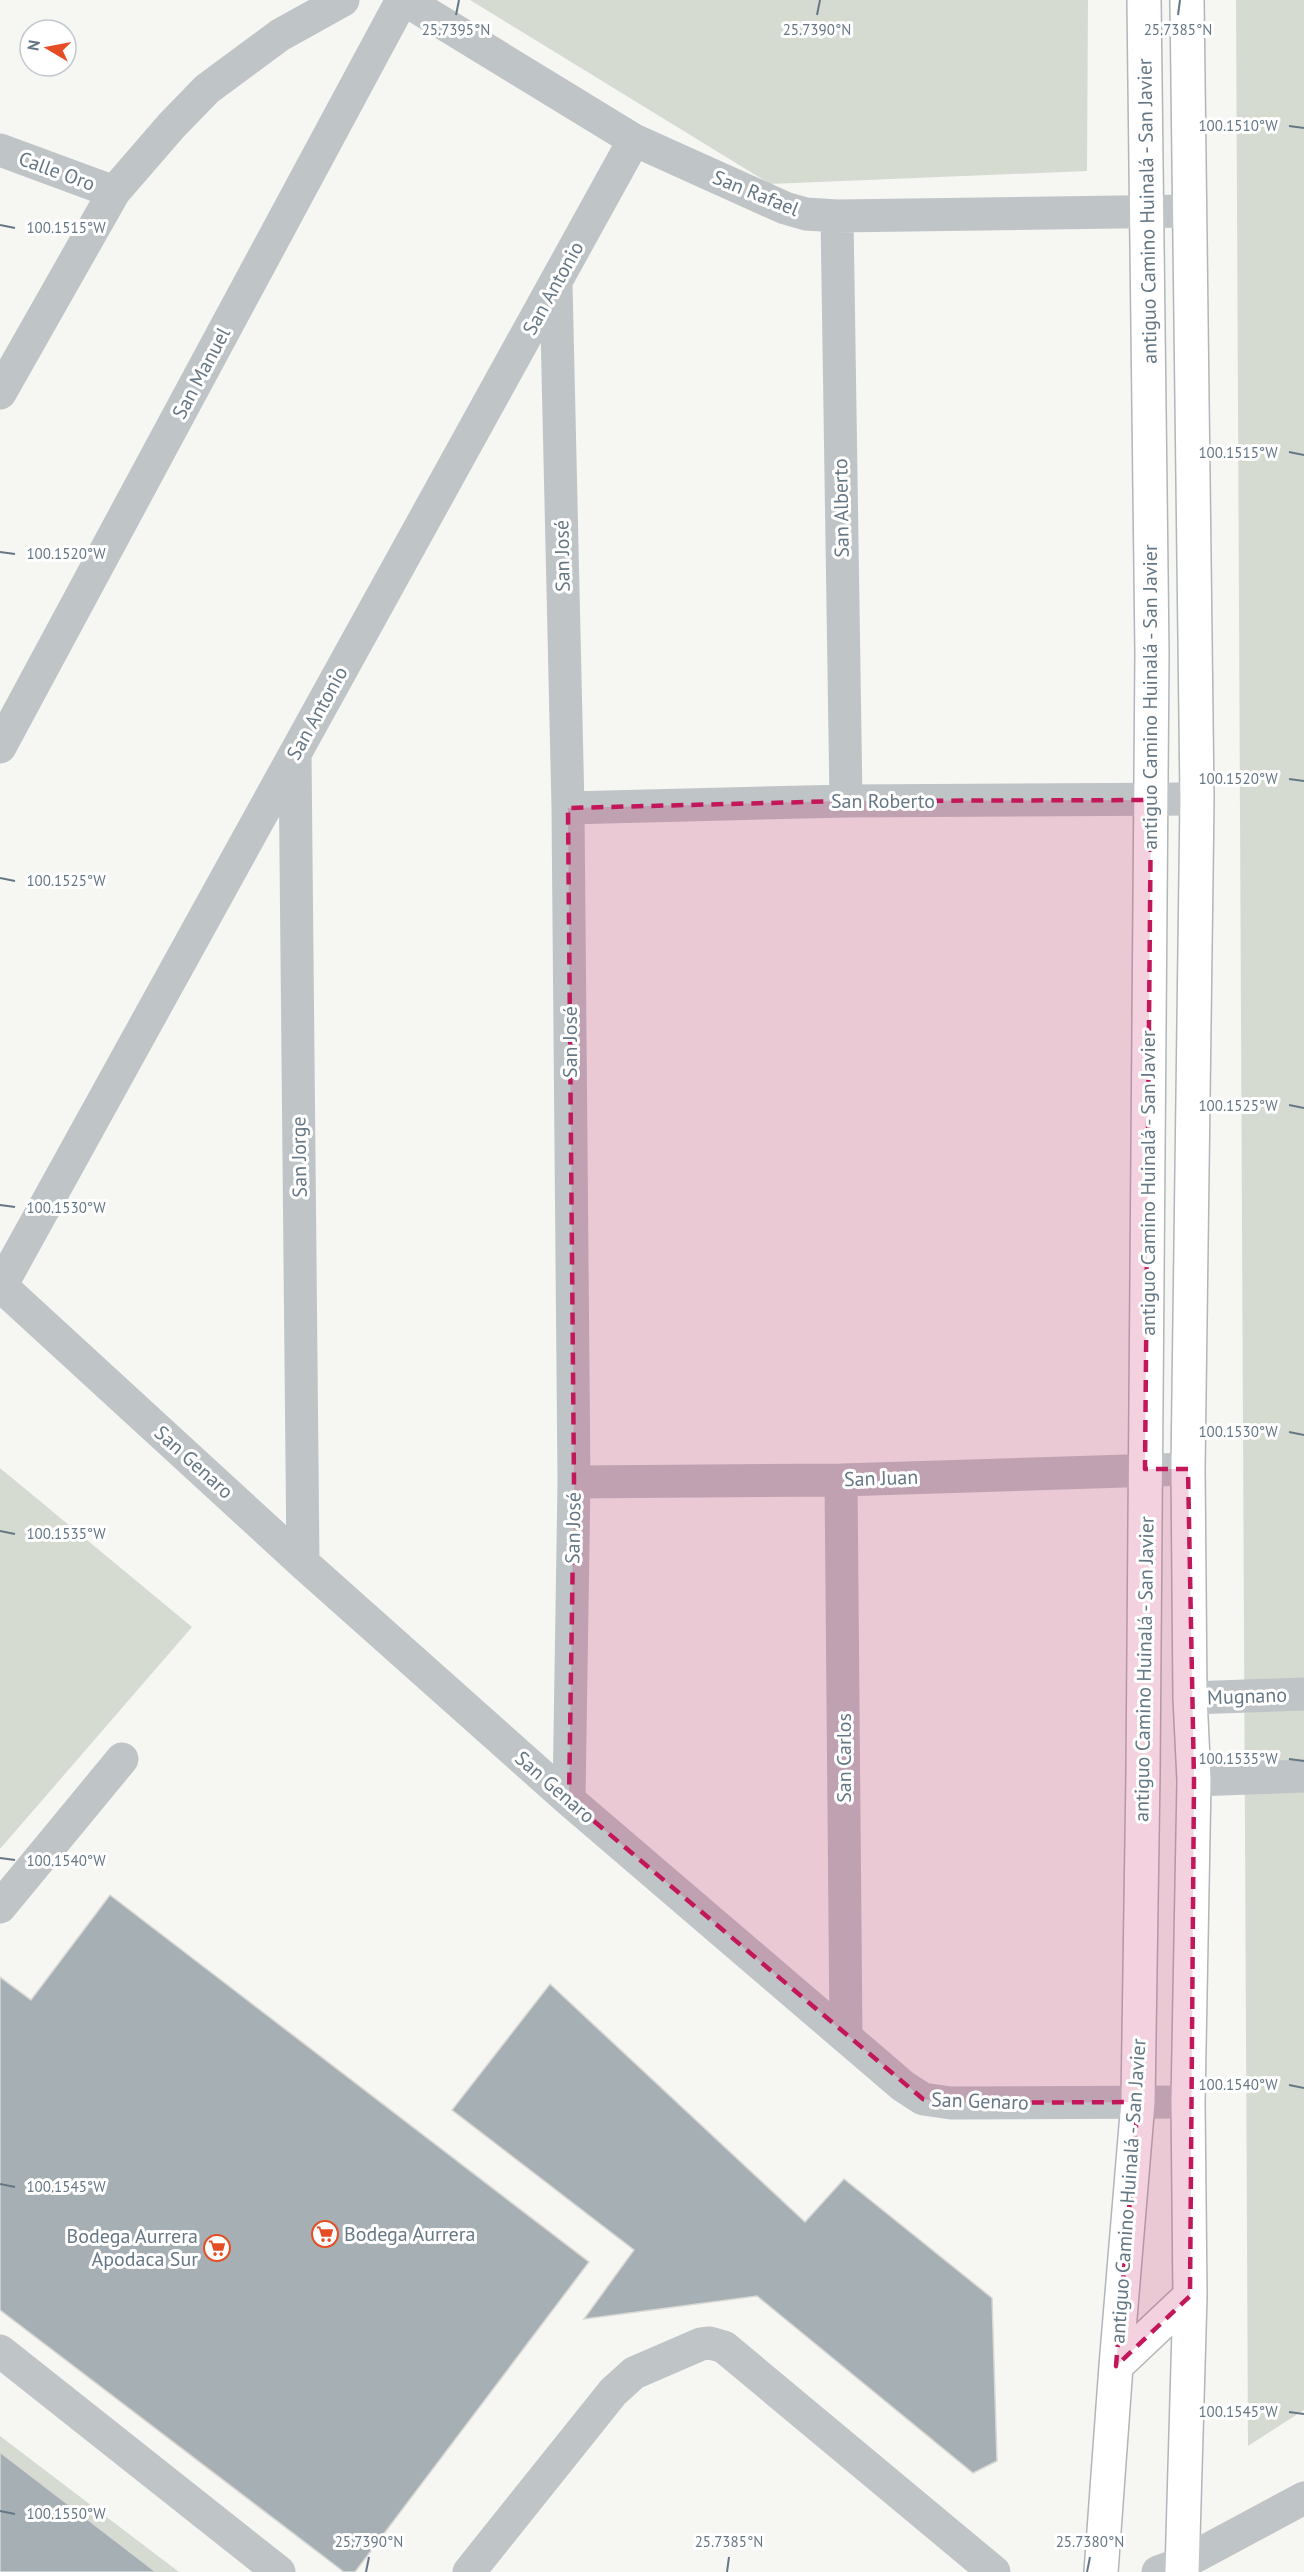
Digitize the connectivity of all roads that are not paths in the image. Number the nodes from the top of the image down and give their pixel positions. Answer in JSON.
{"nodes":[{"id":1,"x":343,"y":0,"type":"edge"},
{"id":2,"x":404,"y":0,"type":"edge"},
{"id":3,"x":1144,"y":0,"type":"edge"},
{"id":4,"x":1187,"y":0,"type":"edge"},
{"id":5,"x":634,"y":140,"type":"junction"},
{"id":6,"x":0,"y":150,"type":"edge"},
{"id":7,"x":114,"y":192,"type":"junction"},
{"id":8,"x":1189,"y":211,"type":"junction"},
{"id":9,"x":1147,"y":214,"type":"junction"},
{"id":10,"x":837,"y":216,"type":"junction"},
{"id":11,"x":556,"y":284,"type":"junction"},
{"id":12,"x":0,"y":393,"type":"edge"},
{"id":13,"x":0,"y":747,"type":"edge"},
{"id":14,"x":295,"y":752,"type":"junction"},
{"id":15,"x":1197,"y":799,"type":"junction"},
{"id":16,"x":1151,"y":800,"type":"junction"},
{"id":17,"x":846,"y":801,"type":"junction"},
{"id":18,"x":568,"y":808,"type":"junction"},
{"id":19,"x":0,"y":1286,"type":"edge"},
{"id":20,"x":1146,"y":1469,"type":"junction"},
{"id":21,"x":1188,"y":1469,"type":"junction"},
{"id":22,"x":841,"y":1480,"type":"junction"},
{"id":23,"x":573,"y":1482,"type":"junction"},
{"id":24,"x":303,"y":1563,"type":"junction"},
{"id":25,"x":1304,"y":1694,"type":"edge"},
{"id":26,"x":1190,"y":1698,"type":"junction"},
{"id":27,"x":122,"y":1759,"type":"dead end"},
{"id":28,"x":1304,"y":1776,"type":"edge"},
{"id":29,"x":1194,"y":1780,"type":"junction"},
{"id":30,"x":569,"y":1800,"type":"junction"},
{"id":31,"x":0,"y":1907,"type":"edge"},
{"id":32,"x":846,"y":2036,"type":"junction"},
{"id":33,"x":1138,"y":2102,"type":"junction"},
{"id":34,"x":1188,"y":2102,"type":"junction"},
{"id":35,"x":1190,"y":2296,"type":"junction"},
{"id":36,"x":0,"y":2350,"type":"edge"},
{"id":37,"x":1116,"y":2366,"type":"junction"},
{"id":38,"x":1304,"y":2498,"type":"edge"},
{"id":39,"x":1174,"y":2569,"type":"edge"},
{"id":40,"x":279,"y":2572,"type":"edge"},
{"id":41,"x":470,"y":2572,"type":"edge"},
{"id":42,"x":994,"y":2572,"type":"edge"},
{"id":43,"x":1101,"y":2572,"type":"edge"}],
"edges":[{"from":1,"to":7,"type":"street"},
{"from":2,"to":5,"type":"street","name":"San Rafael"},
{"from":2,"to":13,"type":"street","name":"San Manuel"},
{"from":3,"to":9,"type":"main road","name":"antiguo Camino Huinalá - San Javier"},
{"from":4,"to":8,"type":"main road"},
{"from":5,"to":10,"type":"street","name":"San Rafael"},
{"from":5,"to":11,"type":"street","name":"San Antonio"},
{"from":6,"to":7,"type":"street","name":"Calle Oro"},
{"from":7,"to":12,"type":"street"},
{"from":8,"to":9,"type":"street","name":"San Rafael"},
{"from":8,"to":15,"type":"main road"},
{"from":9,"to":10,"type":"street","name":"San Rafael"},
{"from":9,"to":16,"type":"main road","name":"antiguo Camino Huinalá - San Javier"},
{"from":10,"to":17,"type":"street","name":"San Alberto"},
{"from":11,"to":14,"type":"street","name":"San Antonio"},
{"from":11,"to":18,"type":"street","name":"San José"},
{"from":14,"to":19,"type":"street","name":"San Antonio"},
{"from":14,"to":24,"type":"street","name":"San Jorge"},
{"from":15,"to":16,"type":"street","name":"San Roberto"},
{"from":15,"to":21,"type":"main road"},
{"from":16,"to":17,"type":"street","name":"San Roberto"},
{"from":16,"to":20,"type":"main road","name":"antiguo Camino Huinalá - San Javier"},
{"from":17,"to":18,"type":"street","name":"San Roberto"},
{"from":18,"to":23,"type":"street","name":"San José"},
{"from":19,"to":24,"type":"street","name":"San Genaro"},
{"from":20,"to":21,"type":"street","name":"San Juan"},
{"from":20,"to":22,"type":"street","name":"San Juan"},
{"from":20,"to":33,"type":"main road","name":"antiguo Camino Huinalá - San Javier"},
{"from":21,"to":26,"type":"main road"},
{"from":22,"to":23,"type":"street","name":"San Juan"},
{"from":22,"to":32,"type":"street","name":"San Carlos"},
{"from":23,"to":30,"type":"street","name":"San José"},
{"from":24,"to":30,"type":"street","name":"San Genaro"},
{"from":25,"to":26,"type":"street","name":"Mugnano"},
{"from":26,"to":29,"type":"main road"},
{"from":27,"to":31,"type":"street"},
{"from":28,"to":29,"type":"street"},
{"from":29,"to":34,"type":"main road"},
{"from":30,"to":32,"type":"street","name":"San Genaro"},
{"from":32,"to":33,"type":"street","name":"San Genaro"},
{"from":33,"to":34,"type":"street","name":"San Genaro"},
{"from":33,"to":37,"type":"main road","name":"antiguo Camino Huinalá - San Javier"},
{"from":34,"to":35,"type":"main road"},
{"from":35,"to":37,"type":"main road"},
{"from":35,"to":39,"type":"main road"},
{"from":36,"to":40,"type":"street"},
{"from":37,"to":43,"type":"main road","name":"antiguo Camino Huinalá - San Javier"},
{"from":38,"to":39,"type":"street"},
{"from":41,"to":42,"type":"street"}]}
